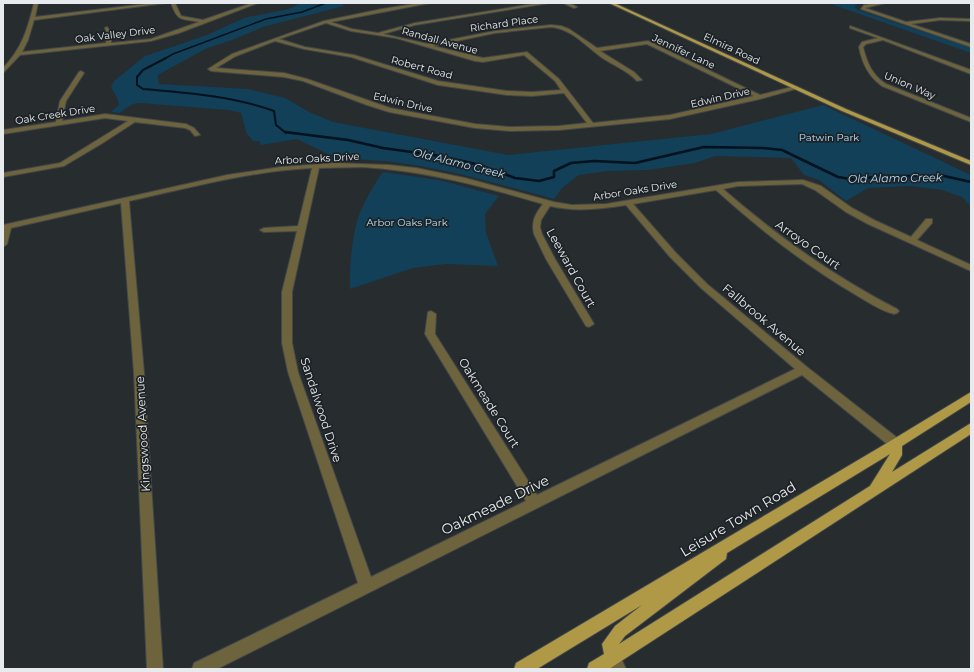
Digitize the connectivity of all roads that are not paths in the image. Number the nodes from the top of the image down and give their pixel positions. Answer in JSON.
{"nodes":[{"id":1,"x":36,"y":3,"type":"edge"},
{"id":2,"x":40,"y":3,"type":"edge"},
{"id":3,"x":164,"y":3,"type":"edge"},
{"id":4,"x":174,"y":3,"type":"edge"},
{"id":5,"x":256,"y":3,"type":"edge"},
{"id":6,"x":428,"y":3,"type":"edge"},
{"id":7,"x":547,"y":3,"type":"edge"},
{"id":8,"x":565,"y":3,"type":"edge"},
{"id":9,"x":611,"y":3,"type":"edge"},
{"id":10,"x":883,"y":3,"type":"edge"},
{"id":11,"x":373,"y":4,"type":"dead end"},
{"id":12,"x":575,"y":8,"type":"dead end"},
{"id":13,"x":382,"y":10,"type":"junction"},
{"id":14,"x":32,"y":19,"type":"junction"},
{"id":15,"x":971,"y":20,"type":"edge"},
{"id":16,"x":202,"y":22,"type":"junction"},
{"id":17,"x":326,"y":22,"type":"junction"},
{"id":18,"x":906,"y":24,"type":"junction"},
{"id":19,"x":852,"y":27,"type":"dead end"},
{"id":20,"x":107,"y":28,"type":"dead end"},
{"id":21,"x":379,"y":34,"type":"junction"},
{"id":22,"x":882,"y":39,"type":"junction"},
{"id":23,"x":276,"y":40,"type":"junction"},
{"id":24,"x":108,"y":45,"type":"junction"},
{"id":25,"x":970,"y":45,"type":"edge"},
{"id":26,"x":428,"y":46,"type":"junction"},
{"id":27,"x":596,"y":50,"type":"junction"},
{"id":28,"x":19,"y":54,"type":"junction"},
{"id":29,"x":3,"y":71,"type":"edge"},
{"id":30,"x":971,"y":72,"type":"edge"},
{"id":31,"x":81,"y":74,"type":"dead end"},
{"id":32,"x":639,"y":80,"type":"dead end"},
{"id":33,"x":796,"y":88,"type":"junction"},
{"id":34,"x":565,"y":91,"type":"junction"},
{"id":35,"x":760,"y":97,"type":"junction"},
{"id":36,"x":844,"y":110,"type":"junction"},
{"id":37,"x":133,"y":120,"type":"junction"},
{"id":38,"x":971,"y":120,"type":"edge"},
{"id":39,"x":59,"y":122,"type":"junction"},
{"id":40,"x":591,"y":125,"type":"junction"},
{"id":41,"x":3,"y":132,"type":"edge"},
{"id":42,"x":197,"y":135,"type":"dead end"},
{"id":43,"x":971,"y":163,"type":"edge"},
{"id":44,"x":316,"y":166,"type":"junction"},
{"id":45,"x":971,"y":171,"type":"edge"},
{"id":46,"x":3,"y":175,"type":"edge"},
{"id":47,"x":717,"y":187,"type":"junction"},
{"id":48,"x":125,"y":200,"type":"junction"},
{"id":49,"x":627,"y":202,"type":"junction"},
{"id":50,"x":548,"y":203,"type":"junction"},
{"id":51,"x":929,"y":221,"type":"dead end"},
{"id":52,"x":5,"y":226,"type":"edge"},
{"id":53,"x":301,"y":228,"type":"junction"},
{"id":54,"x":264,"y":230,"type":"dead end"},
{"id":55,"x":912,"y":241,"type":"junction"},
{"id":56,"x":3,"y":244,"type":"edge"},
{"id":57,"x":971,"y":268,"type":"edge"},
{"id":58,"x":894,"y":311,"type":"dead end"},
{"id":59,"x":431,"y":314,"type":"dead end"},
{"id":60,"x":589,"y":324,"type":"dead end"},
{"id":61,"x":803,"y":370,"type":"junction"},
{"id":62,"x":971,"y":396,"type":"edge"},
{"id":63,"x":971,"y":428,"type":"edge"},
{"id":64,"x":896,"y":444,"type":"junction"},
{"id":65,"x":874,"y":489,"type":"junction"},
{"id":66,"x":535,"y":503,"type":"junction"},
{"id":67,"x":754,"y":528,"type":"junction"},
{"id":68,"x":367,"y":587,"type":"junction"},
{"id":69,"x":615,"y":664,"type":"edge"},
{"id":70,"x":155,"y":669,"type":"edge"},
{"id":71,"x":200,"y":669,"type":"edge"},
{"id":72,"x":522,"y":669,"type":"edge"},
{"id":73,"x":595,"y":669,"type":"edge"}],
"edges":[{"from":1,"to":2,"type":"street"},
{"from":1,"to":14,"type":"street"},
{"from":3,"to":14,"type":"street"},
{"from":4,"to":16,"type":"street"},
{"from":5,"to":16,"type":"street","name":"Oak Valley Drive"},
{"from":6,"to":13,"type":"street","name":"Edwin Drive"},
{"from":7,"to":21,"type":"street"},
{"from":8,"to":12,"type":"street"},
{"from":9,"to":33,"type":"main road","name":"Elmira Road"},
{"from":10,"to":18,"type":"street"},
{"from":11,"to":13,"type":"street"},
{"from":13,"to":17,"type":"street","name":"Edwin Drive"},
{"from":14,"to":28,"type":"street"},
{"from":15,"to":18,"type":"street"},
{"from":16,"to":24,"type":"street","name":"Oak Valley Drive"},
{"from":17,"to":21,"type":"street","name":"Randall Avenue"},
{"from":17,"to":23,"type":"street","name":"Edwin Drive"},
{"from":18,"to":25,"type":"street"},
{"from":19,"to":22,"type":"street"},
{"from":20,"to":24,"type":"street"},
{"from":21,"to":26,"type":"street","name":"Randall Avenue"},
{"from":22,"to":30,"type":"street"},
{"from":22,"to":38,"type":"street","name":"Union Way"},
{"from":23,"to":34,"type":"street","name":"Robert Road"},
{"from":23,"to":40,"type":"street","name":"Edwin Drive"},
{"from":24,"to":28,"type":"street","name":"Oak Valley Drive"},
{"from":26,"to":27,"type":"street","name":"Richard Place"},
{"from":26,"to":34,"type":"street","name":"Randall Avenue"},
{"from":27,"to":32,"type":"street","name":"Richard Place"},
{"from":27,"to":35,"type":"street","name":"Jennifer Lane"},
{"from":28,"to":29,"type":"street"},
{"from":31,"to":39,"type":"street"},
{"from":33,"to":35,"type":"street","name":"Edwin Drive"},
{"from":33,"to":36,"type":"main road","name":"Elmira Road"},
{"from":34,"to":40,"type":"street","name":"Randall Avenue"},
{"from":35,"to":40,"type":"street","name":"Edwin Drive"},
{"from":36,"to":43,"type":"main road","name":"Elmira Road"},
{"from":36,"to":45,"type":"main road","name":"Elmira Road"},
{"from":37,"to":39,"type":"street","name":"Oak Creek Drive"},
{"from":37,"to":42,"type":"street","name":"Oak Creek Drive"},
{"from":37,"to":46,"type":"street"},
{"from":39,"to":41,"type":"street","name":"Oak Creek Drive"},
{"from":44,"to":48,"type":"street","name":"Arbor Oaks Drive"},
{"from":44,"to":50,"type":"street","name":"Arbor Oaks Drive"},
{"from":44,"to":53,"type":"street","name":"Sandalwood Drive"},
{"from":47,"to":49,"type":"street","name":"Arbor Oaks Drive"},
{"from":47,"to":55,"type":"street","name":"Arbor Oaks Drive"},
{"from":47,"to":58,"type":"street","name":"Arroyo Court"},
{"from":48,"to":52,"type":"street","name":"Arbor Oaks Drive"},
{"from":48,"to":70,"type":"street","name":"Kingswood Avenue"},
{"from":49,"to":50,"type":"street","name":"Arbor Oaks Drive"},
{"from":49,"to":61,"type":"street","name":"Fallbrook Avenue"},
{"from":50,"to":60,"type":"street","name":"Leeward Court"},
{"from":51,"to":55,"type":"street"},
{"from":52,"to":56,"type":"street"},
{"from":53,"to":54,"type":"street"},
{"from":53,"to":68,"type":"street","name":"Sandalwood Drive"},
{"from":55,"to":57,"type":"street","name":"Arbor Oaks Drive"},
{"from":59,"to":66,"type":"street","name":"Oakmeade Court"},
{"from":61,"to":64,"type":"street","name":"Fallbrook Avenue"},
{"from":61,"to":66,"type":"street","name":"Oakmeade Drive"},
{"from":62,"to":64,"type":"main road","name":"Leisure Town Road"},
{"from":63,"to":65,"type":"main road"},
{"from":64,"to":65,"type":"main road"},
{"from":64,"to":67,"type":"main road","name":"Leisure Town Road"},
{"from":65,"to":69,"type":"main road"},
{"from":66,"to":68,"type":"street","name":"Oakmeade Drive"},
{"from":67,"to":69,"type":"main road"},
{"from":67,"to":72,"type":"main road","name":"Leisure Town Road"},
{"from":68,"to":71,"type":"street","name":"Oakmeade Drive"},
{"from":69,"to":73,"type":"main road"}]}
